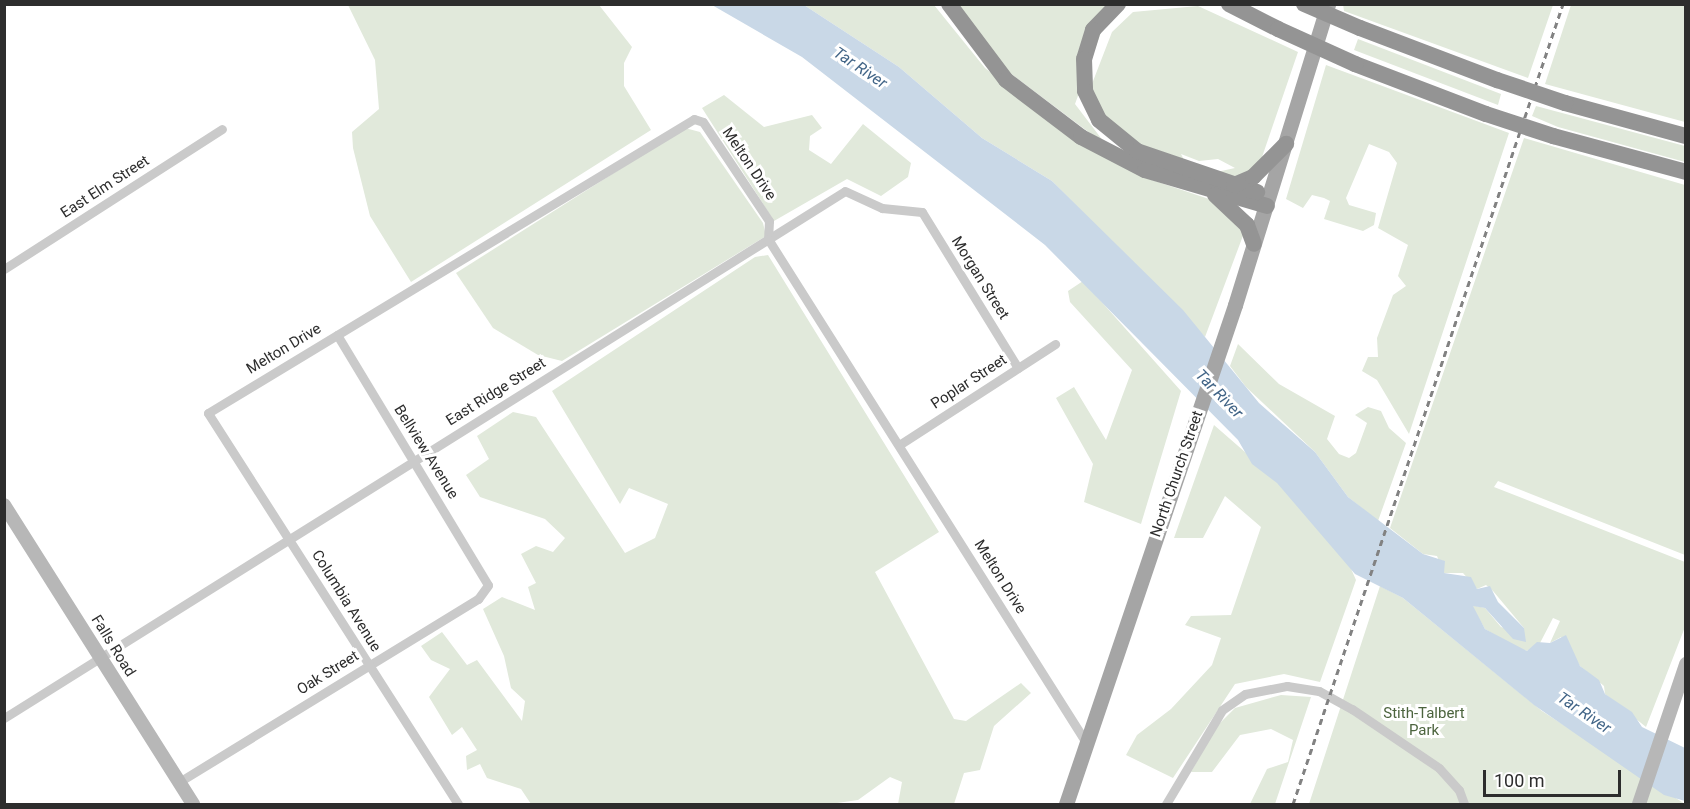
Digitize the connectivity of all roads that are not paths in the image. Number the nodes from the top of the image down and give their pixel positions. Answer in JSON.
{"nodes":[{"id":1,"x":949,"y":4,"type":"edge"},
{"id":2,"x":1118,"y":4,"type":"edge"},
{"id":3,"x":1219,"y":4,"type":"edge"},
{"id":4,"x":1229,"y":4,"type":"edge"},
{"id":5,"x":1304,"y":4,"type":"edge"},
{"id":6,"x":1328,"y":4,"type":"edge"},
{"id":7,"x":1273,"y":27,"type":"junction"},
{"id":8,"x":222,"y":129,"type":"dead end"},
{"id":9,"x":1686,"y":136,"type":"edge"},
{"id":10,"x":1286,"y":144,"type":"junction"},
{"id":11,"x":1686,"y":172,"type":"edge"},
{"id":12,"x":1234,"y":184,"type":"junction"},
{"id":13,"x":1207,"y":189,"type":"junction"},
{"id":14,"x":1268,"y":201,"type":"junction"},
{"id":15,"x":914,"y":207,"type":"joint"},
{"id":16,"x":768,"y":239,"type":"junction"},
{"id":17,"x":1254,"y":244,"type":"junction"},
{"id":18,"x":4,"y":269,"type":"edge"},
{"id":19,"x":337,"y":335,"type":"junction"},
{"id":20,"x":1055,"y":344,"type":"dead end"},
{"id":21,"x":1018,"y":368,"type":"junction"},
{"id":22,"x":208,"y":413,"type":"joint"},
{"id":23,"x":899,"y":445,"type":"junction"},
{"id":24,"x":414,"y":461,"type":"junction"},
{"id":25,"x":6,"y":512,"type":"edge"},
{"id":26,"x":289,"y":540,"type":"junction"},
{"id":27,"x":488,"y":585,"type":"joint"},
{"id":28,"x":101,"y":658,"type":"junction"},
{"id":29,"x":1686,"y":664,"type":"edge"},
{"id":30,"x":369,"y":665,"type":"junction"},
{"id":31,"x":4,"y":718,"type":"edge"},
{"id":32,"x":1087,"y":744,"type":"junction"},
{"id":33,"x":179,"y":782,"type":"junction"},
{"id":34,"x":193,"y":804,"type":"edge"},
{"id":35,"x":458,"y":804,"type":"edge"},
{"id":36,"x":1066,"y":804,"type":"edge"},
{"id":37,"x":1166,"y":804,"type":"edge"},
{"id":38,"x":1464,"y":804,"type":"edge"},
{"id":39,"x":1639,"y":804,"type":"edge"}],
"edges":[{"from":1,"to":13,"type":"highway"},
{"from":2,"to":12,"type":"highway"},
{"from":3,"to":7,"type":"highway"},
{"from":4,"to":7,"type":"highway"},
{"from":5,"to":9,"type":"highway","bridge":true},
{"from":6,"to":10,"type":"main road","name":"North Church Street"},
{"from":7,"to":11,"type":"highway","bridge":true},
{"from":8,"to":18,"type":"street","name":"East Elm Street"},
{"from":10,"to":12,"type":"highway"},
{"from":10,"to":14,"type":"main road","name":"North Church Street"},
{"from":12,"to":14,"type":"highway"},
{"from":13,"to":14,"type":"highway"},
{"from":13,"to":17,"type":"highway"},
{"from":14,"to":17,"type":"main road","name":"North Church Street"},
{"from":15,"to":16,"type":"street","name":"East Ridge Street"},
{"from":15,"to":21,"type":"street","name":"Morgan Street"},
{"from":16,"to":19,"type":"street","name":"Melton Drive"},
{"from":16,"to":23,"type":"street","name":"Melton Drive"},
{"from":16,"to":24,"type":"street","name":"East Ridge Street"},
{"from":17,"to":32,"type":"main road","name":"North Church Street"},
{"from":19,"to":22,"type":"street","name":"Melton Drive"},
{"from":19,"to":24,"type":"street","name":"Bellview Avenue"},
{"from":20,"to":21,"type":"street","name":"Poplar Street"},
{"from":21,"to":23,"type":"street","name":"Poplar Street"},
{"from":22,"to":26,"type":"street","name":"Columbia Avenue"},
{"from":23,"to":32,"type":"street","name":"Melton Drive"},
{"from":24,"to":26,"type":"street","name":"East Ridge Street"},
{"from":24,"to":27,"type":"street","name":"Bellview Avenue"},
{"from":25,"to":28,"type":"main road","name":"Falls Road"},
{"from":26,"to":28,"type":"street","name":"East Ridge Street"},
{"from":26,"to":30,"type":"street","name":"Columbia Avenue"},
{"from":27,"to":30,"type":"street","name":"Oak Street"},
{"from":28,"to":31,"type":"street","name":"East Ridge Street"},
{"from":28,"to":33,"type":"main road","name":"Falls Road"},
{"from":29,"to":39,"type":"main road"},
{"from":30,"to":33,"type":"street","name":"Oak Street"},
{"from":30,"to":35,"type":"street","name":"Columbia Avenue"},
{"from":32,"to":36,"type":"main road","name":"North Church Street"},
{"from":33,"to":34,"type":"main road","name":"Falls Road"},
{"from":37,"to":38,"type":"street"}]}
